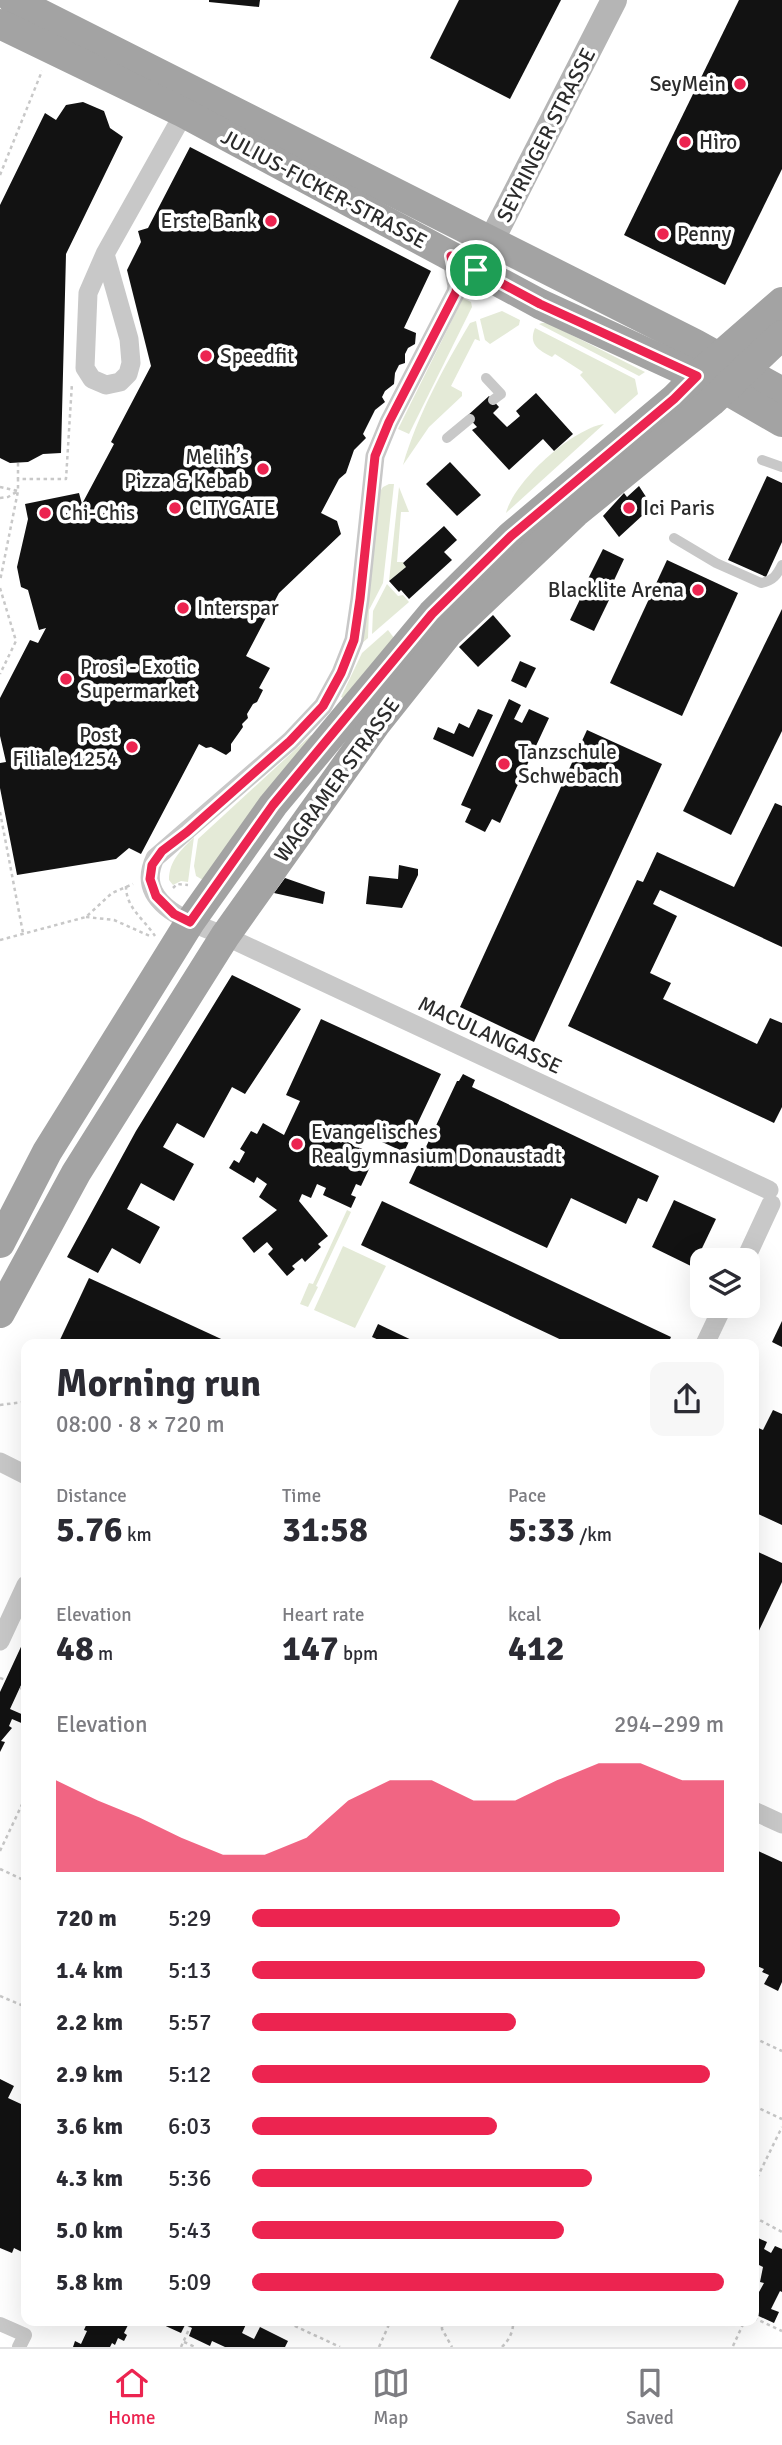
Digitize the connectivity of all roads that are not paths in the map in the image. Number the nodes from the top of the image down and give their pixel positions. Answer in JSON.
{"nodes":[{"id":1,"x":13,"y":0,"type":"edge"},
{"id":2,"x":614,"y":0,"type":"edge"},
{"id":3,"x":0,"y":24,"type":"edge"},
{"id":4,"x":189,"y":103,"type":"junction"},
{"id":5,"x":491,"y":243,"type":"junction"},
{"id":6,"x":105,"y":254,"type":"junction"},
{"id":7,"x":464,"y":263,"type":"junction"},
{"id":8,"x":782,"y":302,"type":"edge"},
{"id":9,"x":782,"y":335,"type":"edge"},
{"id":10,"x":722,"y":374,"type":"junction"},
{"id":11,"x":486,"y":378,"type":"dead end"},
{"id":12,"x":782,"y":392,"type":"edge"},
{"id":13,"x":493,"y":400,"type":"dead end"},
{"id":14,"x":470,"y":419,"type":"dead end"},
{"id":15,"x":782,"y":422,"type":"edge"},
{"id":16,"x":447,"y":438,"type":"dead end"},
{"id":17,"x":762,"y":460,"type":"dead end"},
{"id":18,"x":782,"y":467,"type":"edge"},
{"id":19,"x":674,"y":538,"type":"dead end"},
{"id":20,"x":782,"y":565,"type":"edge"},
{"id":21,"x":190,"y":922,"type":"junction"},
{"id":22,"x":225,"y":936,"type":"junction"},
{"id":23,"x":776,"y":1197,"type":"edge"},
{"id":24,"x":0,"y":1243,"type":"edge"},
{"id":25,"x":751,"y":1248,"type":"edge"},
{"id":26,"x":0,"y":1313,"type":"edge"},
{"id":27,"x":717,"y":1318,"type":"edge"},
{"id":28,"x":707,"y":1339,"type":"edge"},
{"id":29,"x":0,"y":1462,"type":"edge"},
{"id":30,"x":21,"y":1472,"type":"edge"},
{"id":31,"x":21,"y":1597,"type":"edge"},
{"id":32,"x":0,"y":1641,"type":"edge"},
{"id":33,"x":759,"y":1813,"type":"edge"},
{"id":34,"x":782,"y":1824,"type":"edge"},
{"id":35,"x":0,"y":2324,"type":"edge"},
{"id":36,"x":19,"y":2347,"type":"edge"}],
"edges":[{"from":1,"to":4,"type":"main road","name":"JULIUS-FICKER-STRASSE"},
{"from":2,"to":5,"type":"main road","name":"SEYRINGER STRASSE"},
{"from":3,"to":4,"type":"main road","name":"JULIUS-FICKER-STRASSE"},
{"from":4,"to":5,"type":"main road","name":"JULIUS-FICKER-STRASSE"},
{"from":4,"to":6,"type":"street"},
{"from":4,"to":7,"type":"main road","name":"JULIUS-FICKER-STRASSE"},
{"from":5,"to":7,"type":"main road","name":"SEYRINGER STRASSE"},
{"from":5,"to":10,"type":"main road","name":"JULIUS-FICKER-STRASSE"},
{"from":6,"to":6,"type":"street"},
{"from":7,"to":10,"type":"main road","name":"JULIUS-FICKER-STRASSE"},
{"from":7,"to":21,"type":"street","name":"MACULANGASSE"},
{"from":8,"to":10,"type":"main road","name":"WAGRAMER STRASSE"},
{"from":9,"to":10,"type":"main road","name":"WAGRAMER STRASSE"},
{"from":10,"to":12,"type":"main road"},
{"from":10,"to":15,"type":"main road"},
{"from":10,"to":21,"type":"main road","name":"WAGRAMER STRASSE"},
{"from":10,"to":22,"type":"main road","name":"WAGRAMER STRASSE"},
{"from":11,"to":13,"type":"lane"},
{"from":14,"to":16,"type":"lane"},
{"from":17,"to":18,"type":"lane"},
{"from":19,"to":20,"type":"lane"},
{"from":21,"to":22,"type":"street","name":"MACULANGASSE"},
{"from":21,"to":24,"type":"main road","name":"WAGRAMER STRASSE"},
{"from":22,"to":23,"type":"street","name":"MACULANGASSE"},
{"from":22,"to":26,"type":"main road","name":"WAGRAMER STRASSE"},
{"from":23,"to":25,"type":"street"},
{"from":27,"to":28,"type":"street"},
{"from":29,"to":30,"type":"street"},
{"from":31,"to":32,"type":"street"},
{"from":33,"to":34,"type":"street"},
{"from":35,"to":36,"type":"street"}]}
